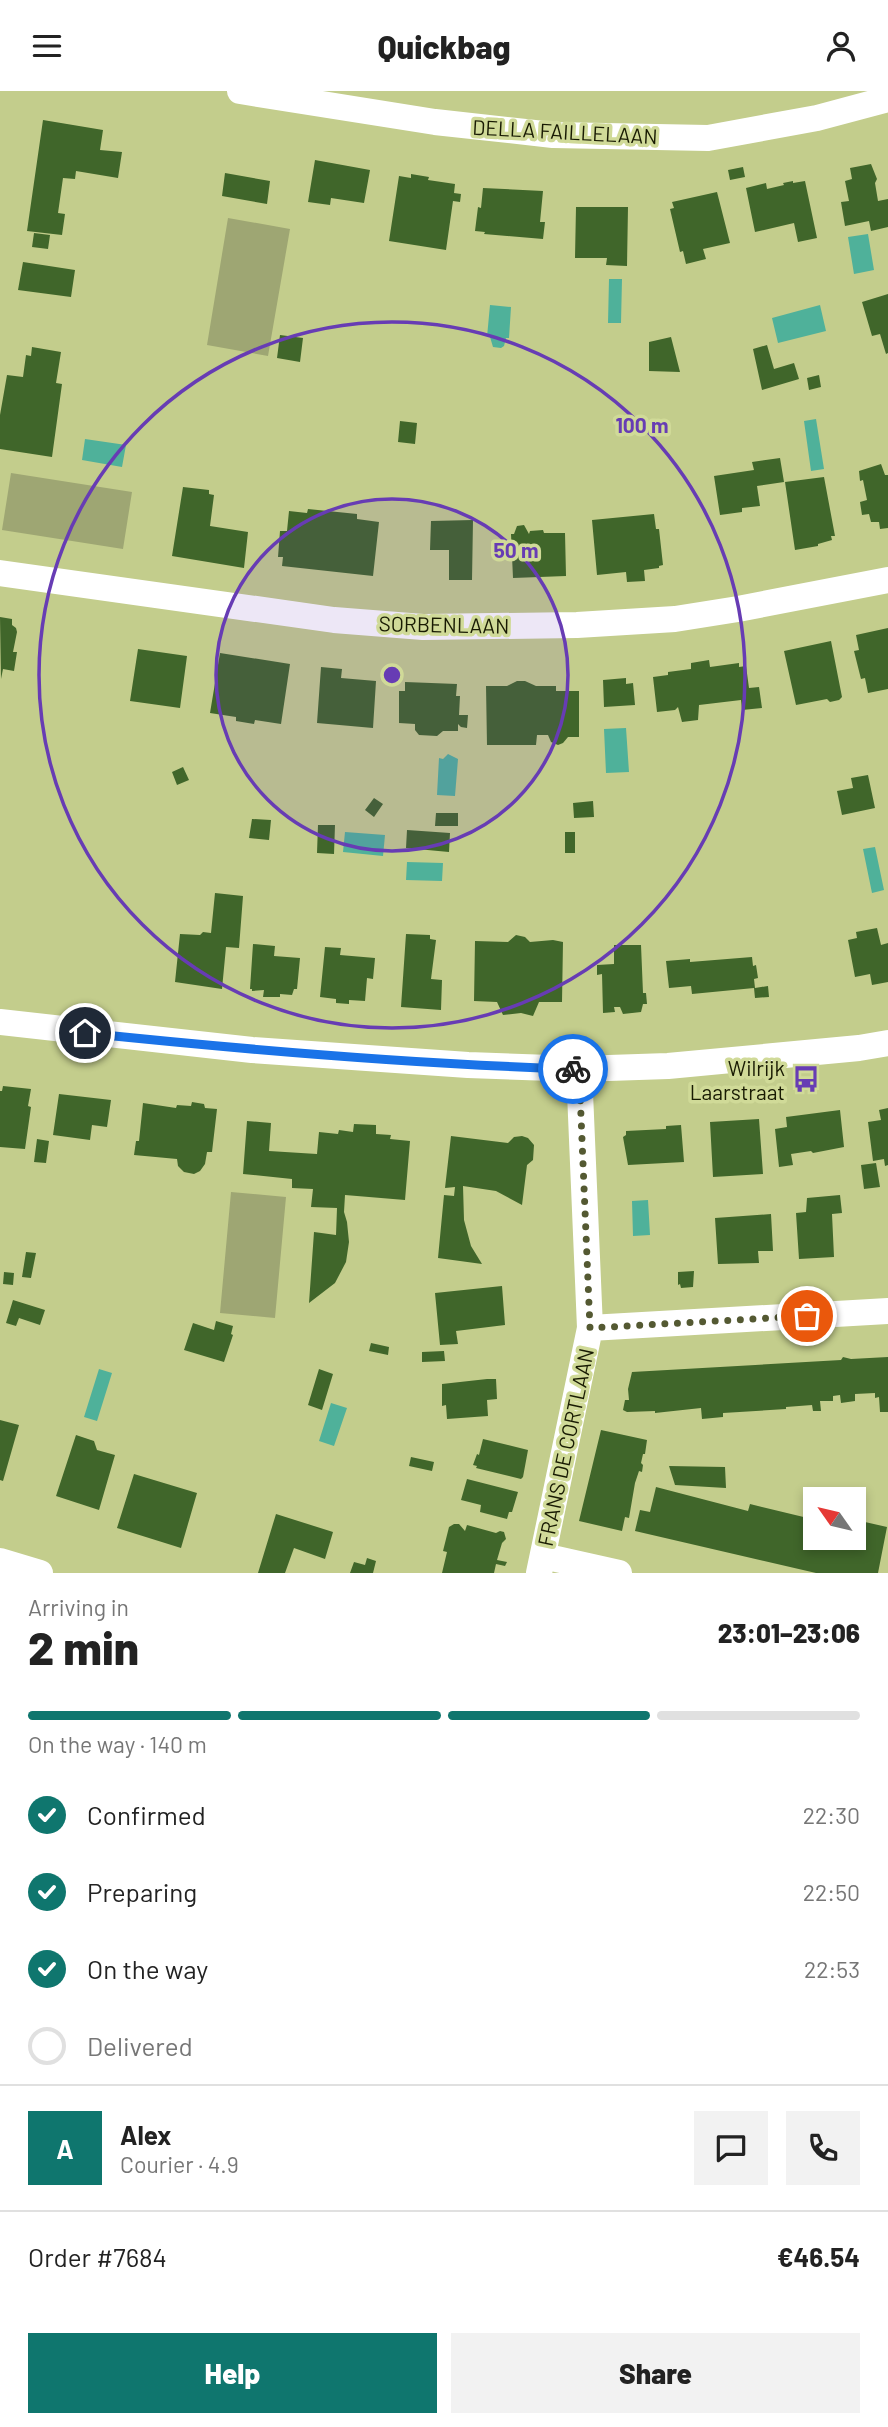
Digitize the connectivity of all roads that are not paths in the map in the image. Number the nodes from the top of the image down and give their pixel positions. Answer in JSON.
{"nodes":[{"id":1,"x":240,"y":91,"type":"edge"},
{"id":2,"x":888,"y":99,"type":"edge"},
{"id":3,"x":0,"y":573,"type":"edge"},
{"id":4,"x":888,"y":580,"type":"edge"},
{"id":5,"x":0,"y":1022,"type":"edge"},
{"id":6,"x":888,"y":1043,"type":"edge"},
{"id":7,"x":579,"y":1069,"type":"junction"},
{"id":8,"x":888,"y":1311,"type":"edge"},
{"id":9,"x":590,"y":1328,"type":"junction"},
{"id":10,"x":0,"y":1561,"type":"edge"},
{"id":11,"x":541,"y":1565,"type":"edge"},
{"id":12,"x":40,"y":1573,"type":"edge"},
{"id":13,"x":619,"y":1573,"type":"edge"}],
"edges":[{"from":1,"to":2,"type":"street","name":"DELLA FAILLELAAN"},
{"from":3,"to":4,"type":"street","name":"SORBENLAAN"},
{"from":5,"to":7,"type":"street"},
{"from":6,"to":7,"type":"street"},
{"from":7,"to":9,"type":"street","name":"FRANS DE CORTLAAN"},
{"from":8,"to":9,"type":"street"},
{"from":9,"to":11,"type":"street","name":"FRANS DE CORTLAAN"},
{"from":10,"to":12,"type":"street"},
{"from":11,"to":13,"type":"street"}]}
